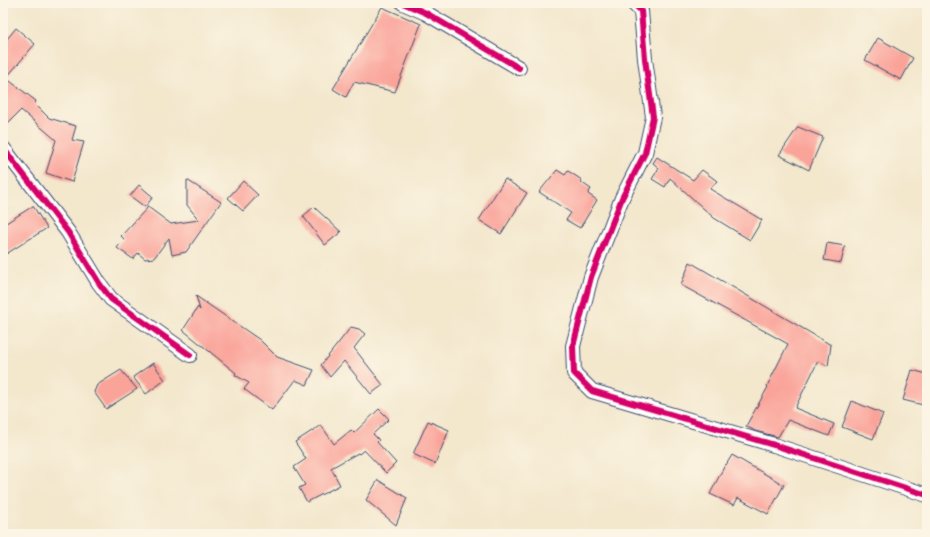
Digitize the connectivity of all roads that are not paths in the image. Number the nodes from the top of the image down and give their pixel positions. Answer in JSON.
{"nodes":[{"id":1,"x":403,"y":3,"type":"edge"},
{"id":2,"x":633,"y":3,"type":"edge"},
{"id":3,"x":519,"y":68,"type":"dead end"},
{"id":4,"x":3,"y":148,"type":"edge"},
{"id":5,"x":190,"y":355,"type":"dead end"},
{"id":6,"x":927,"y":495,"type":"edge"}],
"edges":[{"from":1,"to":3,"type":"street"},
{"from":2,"to":6,"type":"street"},
{"from":4,"to":5,"type":"street"}]}
